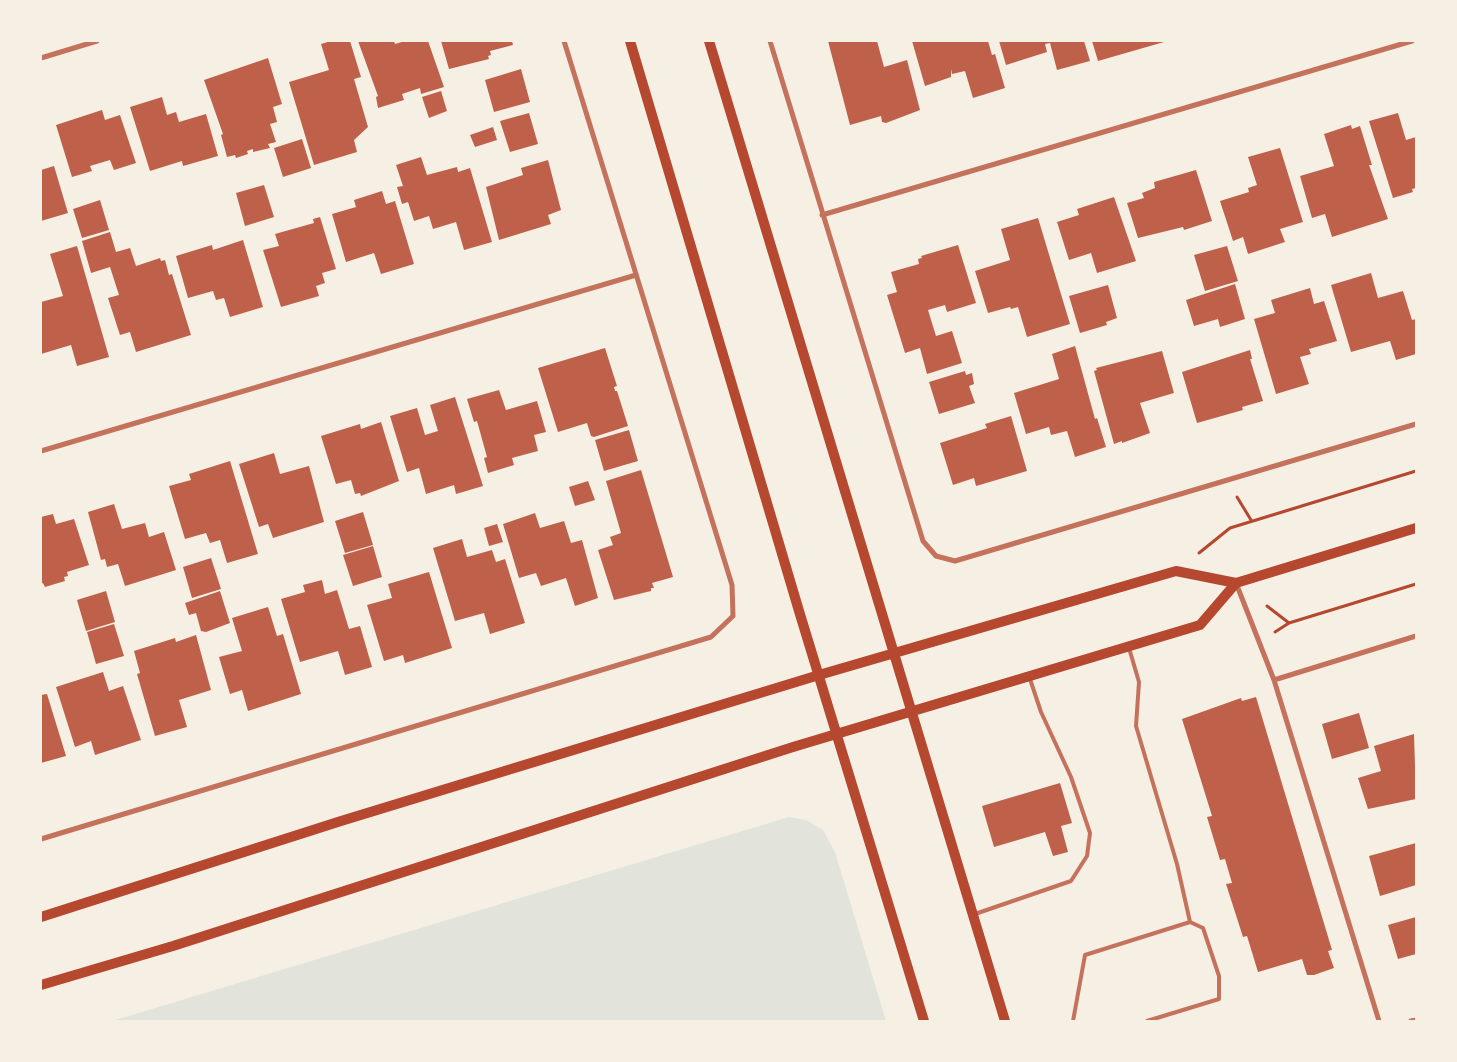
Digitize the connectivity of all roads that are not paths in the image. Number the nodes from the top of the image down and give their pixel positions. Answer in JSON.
{"nodes":[{"id":1,"x":97,"y":41,"type":"edge"},
{"id":2,"x":564,"y":41,"type":"edge"},
{"id":3,"x":630,"y":41,"type":"edge"},
{"id":4,"x":709,"y":41,"type":"edge"},
{"id":5,"x":770,"y":41,"type":"edge"},
{"id":6,"x":1412,"y":41,"type":"edge"},
{"id":7,"x":41,"y":58,"type":"edge"},
{"id":8,"x":822,"y":215,"type":"junction"},
{"id":9,"x":636,"y":274,"type":"junction"},
{"id":10,"x":1416,"y":424,"type":"edge"},
{"id":11,"x":41,"y":451,"type":"edge"},
{"id":12,"x":1416,"y":528,"type":"edge"},
{"id":13,"x":1236,"y":583,"type":"junction"},
{"id":14,"x":1416,"y":636,"type":"edge"},
{"id":15,"x":1129,"y":647,"type":"junction"},
{"id":16,"x":893,"y":654,"type":"junction"},
{"id":17,"x":818,"y":675,"type":"junction"},
{"id":18,"x":1028,"y":675,"type":"junction"},
{"id":19,"x":1274,"y":680,"type":"junction"},
{"id":20,"x":911,"y":712,"type":"junction"},
{"id":21,"x":838,"y":734,"type":"junction"},
{"id":22,"x":41,"y":839,"type":"edge"},
{"id":23,"x":973,"y":915,"type":"junction"},
{"id":24,"x":41,"y":917,"type":"edge"},
{"id":25,"x":1190,"y":922,"type":"junction"},
{"id":26,"x":41,"y":985,"type":"edge"},
{"id":27,"x":1416,"y":1020,"type":"edge"},
{"id":28,"x":924,"y":1021,"type":"edge"},
{"id":29,"x":1005,"y":1021,"type":"edge"},
{"id":30,"x":1073,"y":1021,"type":"edge"},
{"id":31,"x":1147,"y":1021,"type":"edge"},
{"id":32,"x":1379,"y":1021,"type":"edge"},
{"id":33,"x":1411,"y":1021,"type":"edge"}],
"edges":[{"from":1,"to":7,"type":"street"},
{"from":2,"to":9,"type":"street"},
{"from":3,"to":17,"type":"main road"},
{"from":4,"to":16,"type":"main road"},
{"from":5,"to":8,"type":"street"},
{"from":6,"to":8,"type":"street"},
{"from":8,"to":10,"type":"street"},
{"from":9,"to":11,"type":"street"},
{"from":9,"to":22,"type":"street"},
{"from":12,"to":13,"type":"main road"},
{"from":13,"to":15,"type":"main road"},
{"from":13,"to":16,"type":"main road"},
{"from":13,"to":19,"type":"street"},
{"from":14,"to":19,"type":"street"},
{"from":15,"to":18,"type":"main road"},
{"from":15,"to":25,"type":"lane"},
{"from":16,"to":17,"type":"main road"},
{"from":16,"to":20,"type":"main road"},
{"from":17,"to":21,"type":"main road"},
{"from":17,"to":24,"type":"main road"},
{"from":18,"to":20,"type":"main road"},
{"from":18,"to":23,"type":"lane"},
{"from":19,"to":32,"type":"street"},
{"from":20,"to":21,"type":"main road"},
{"from":20,"to":23,"type":"main road"},
{"from":21,"to":26,"type":"main road"},
{"from":21,"to":28,"type":"main road"},
{"from":23,"to":29,"type":"main road"},
{"from":25,"to":30,"type":"lane"},
{"from":25,"to":31,"type":"lane"},
{"from":27,"to":33,"type":"street"}]}
